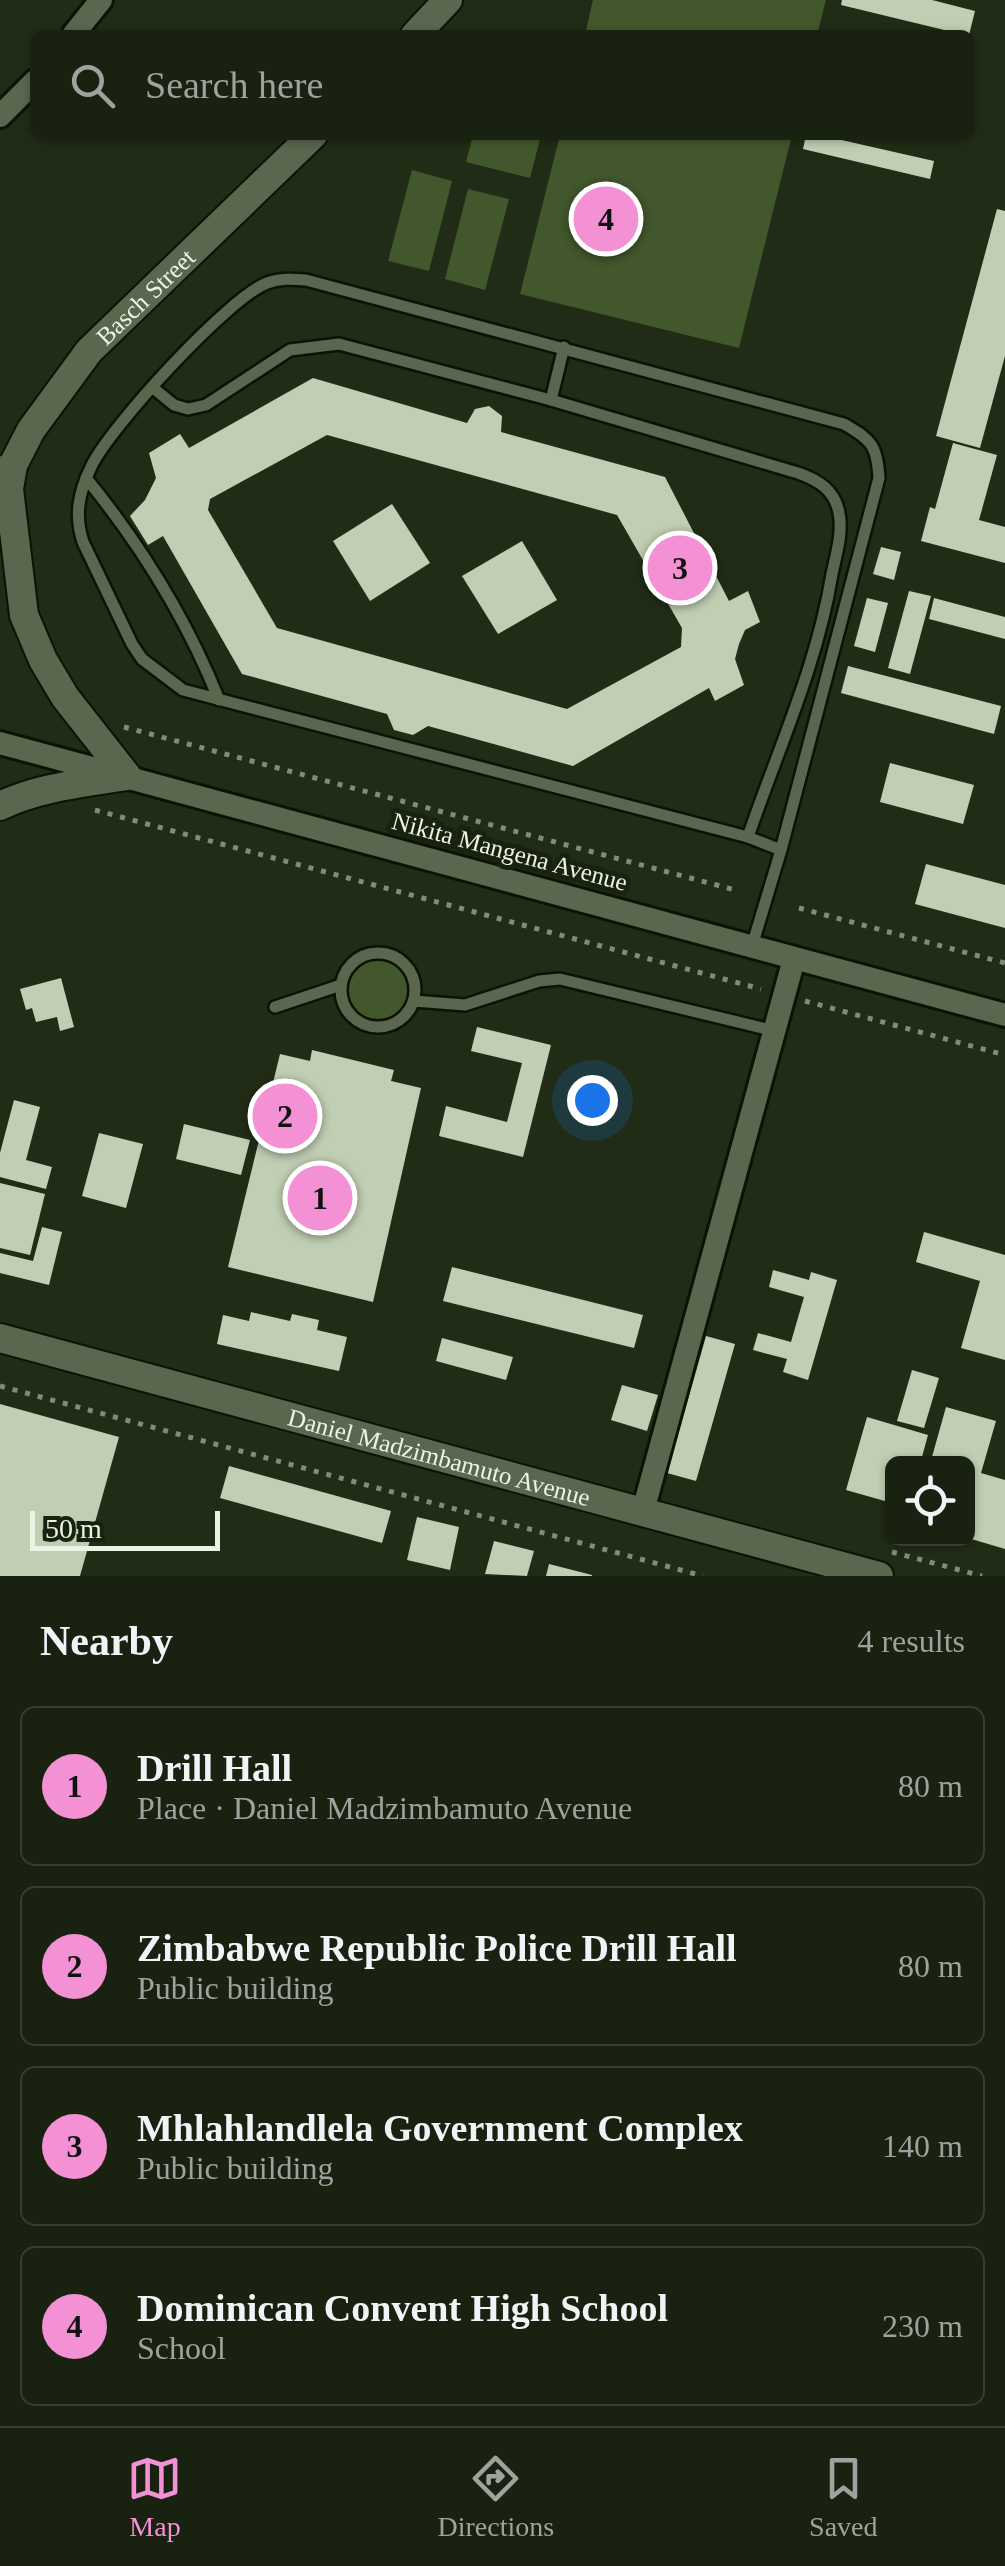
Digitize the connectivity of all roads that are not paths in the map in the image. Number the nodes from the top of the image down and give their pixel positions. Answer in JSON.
{"nodes":[{"id":1,"x":101,"y":0,"type":"edge"},
{"id":2,"x":448,"y":0,"type":"edge"},
{"id":3,"x":77,"y":30,"type":"edge"},
{"id":4,"x":420,"y":30,"type":"edge"},
{"id":5,"x":30,"y":86,"type":"edge"},
{"id":6,"x":0,"y":116,"type":"edge"},
{"id":7,"x":308,"y":140,"type":"edge"},
{"id":8,"x":564,"y":347,"type":"junction"},
{"id":9,"x":152,"y":387,"type":"junction"},
{"id":10,"x":551,"y":400,"type":"junction"},
{"id":11,"x":7,"y":469,"type":"edge"},
{"id":12,"x":86,"y":478,"type":"junction"},
{"id":13,"x":219,"y":700,"type":"junction"},
{"id":14,"x":0,"y":743,"type":"edge"},
{"id":15,"x":127,"y":776,"type":"junction"},
{"id":16,"x":0,"y":806,"type":"edge"},
{"id":17,"x":748,"y":836,"type":"junction"},
{"id":18,"x":781,"y":850,"type":"junction"},
{"id":19,"x":752,"y":946,"type":"junction"},
{"id":20,"x":794,"y":958,"type":"junction"},
{"id":21,"x":341,"y":985,"type":"junction"},
{"id":22,"x":414,"y":1001,"type":"junction"},
{"id":23,"x":275,"y":1007,"type":"dead end"},
{"id":24,"x":1005,"y":1015,"type":"edge"},
{"id":25,"x":774,"y":1031,"type":"junction"},
{"id":26,"x":0,"y":1338,"type":"edge"},
{"id":27,"x":643,"y":1512,"type":"junction"},
{"id":28,"x":879,"y":1576,"type":"edge"}],
"edges":[{"from":1,"to":3,"type":"street"},
{"from":2,"to":4,"type":"street"},
{"from":5,"to":6,"type":"street"},
{"from":7,"to":11,"type":"street","name":"Basch Street"},
{"from":8,"to":9,"type":"lane"},
{"from":8,"to":10,"type":"lane"},
{"from":8,"to":18,"type":"lane"},
{"from":9,"to":10,"type":"lane"},
{"from":9,"to":12,"type":"lane"},
{"from":10,"to":17,"type":"lane"},
{"from":11,"to":15,"type":"street"},
{"from":12,"to":13,"type":"lane"},
{"from":12,"to":13,"type":"lane"},
{"from":13,"to":17,"type":"lane"},
{"from":14,"to":15,"type":"street","name":"Nikita Mangena Avenue"},
{"from":15,"to":16,"type":"street"},
{"from":15,"to":19,"type":"street","name":"Nikita Mangena Avenue"},
{"from":17,"to":18,"type":"lane"},
{"from":18,"to":19,"type":"lane"},
{"from":19,"to":20,"type":"street","name":"Nikita Mangena Avenue"},
{"from":20,"to":24,"type":"street","name":"Nikita Mangena Avenue"},
{"from":20,"to":25,"type":"street"},
{"from":21,"to":22,"type":"lane"},
{"from":21,"to":22,"type":"lane"},
{"from":21,"to":23,"type":"lane"},
{"from":22,"to":25,"type":"lane"},
{"from":25,"to":27,"type":"street"},
{"from":26,"to":27,"type":"street","name":"Daniel Madzimbamuto Avenue"},
{"from":27,"to":28,"type":"street","name":"Daniel Madzimbamuto Avenue"}]}
